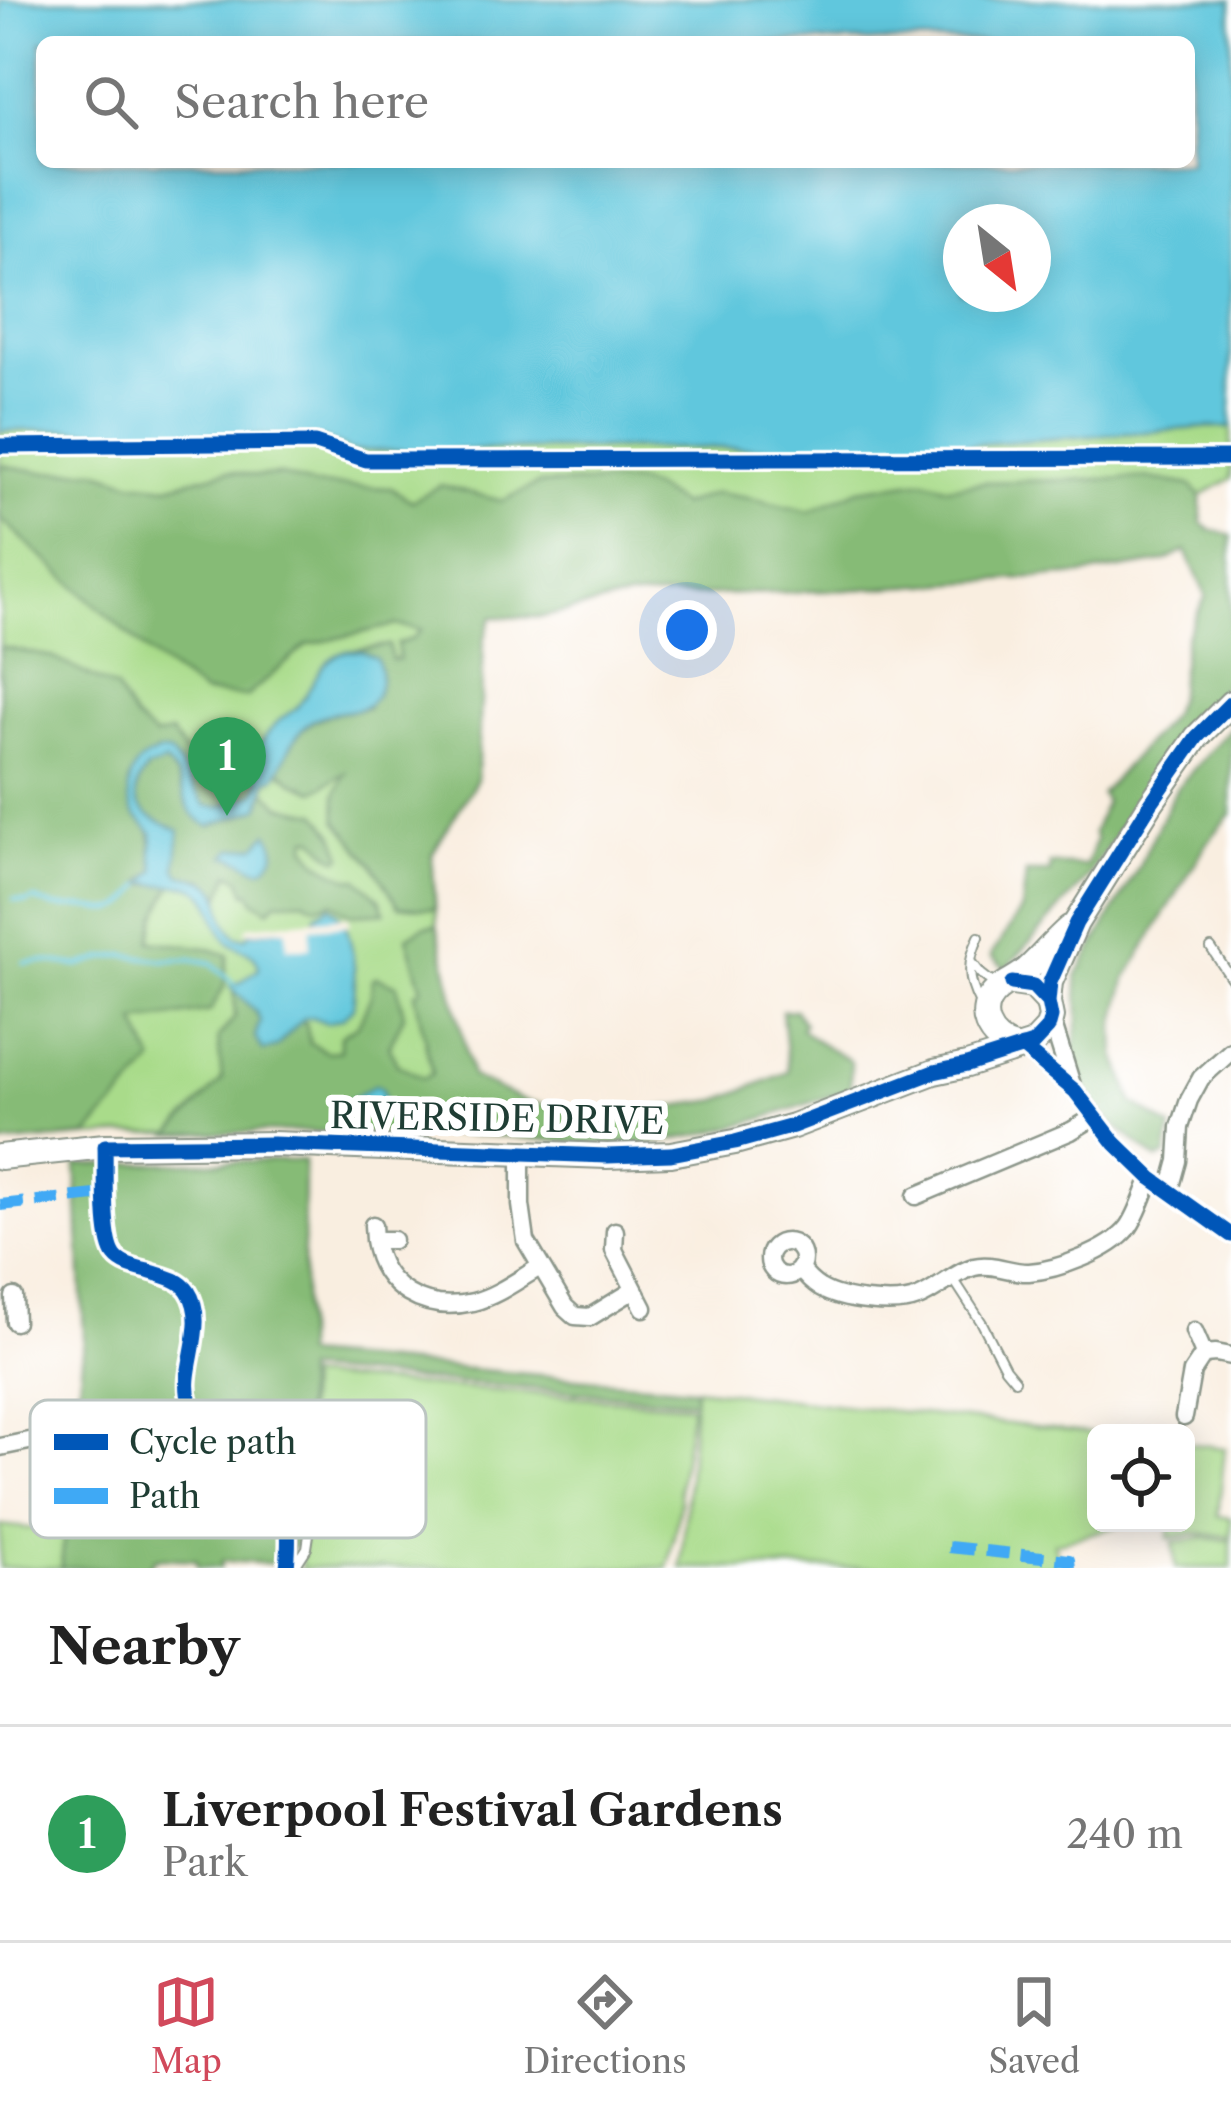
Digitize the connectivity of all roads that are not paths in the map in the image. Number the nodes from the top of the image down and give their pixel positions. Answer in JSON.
{"nodes":[{"id":1,"x":1231,"y":703,"type":"edge"},
{"id":2,"x":1076,"y":923,"type":"junction"},
{"id":3,"x":979,"y":938,"type":"dead end"},
{"id":4,"x":1211,"y":948,"type":"dead end"},
{"id":5,"x":971,"y":960,"type":"junction"},
{"id":6,"x":1231,"y":978,"type":"edge"},
{"id":7,"x":1006,"y":985,"type":"junction"},
{"id":8,"x":1049,"y":1009,"type":"junction"},
{"id":9,"x":985,"y":1018,"type":"junction"},
{"id":10,"x":1019,"y":1047,"type":"junction"},
{"id":11,"x":1231,"y":1051,"type":"edge"},
{"id":12,"x":934,"y":1072,"type":"junction"},
{"id":13,"x":1075,"y":1091,"type":"junction"},
{"id":14,"x":1094,"y":1117,"type":"junction"},
{"id":15,"x":521,"y":1151,"type":"junction"},
{"id":16,"x":0,"y":1156,"type":"edge"},
{"id":17,"x":1151,"y":1178,"type":"junction"},
{"id":18,"x":1170,"y":1190,"type":"junction"},
{"id":19,"x":916,"y":1196,"type":"dead end"},
{"id":20,"x":616,"y":1231,"type":"dead end"},
{"id":21,"x":380,"y":1235,"type":"dead end"},
{"id":22,"x":1231,"y":1235,"type":"edge"},
{"id":23,"x":540,"y":1267,"type":"junction"},
{"id":24,"x":800,"y":1270,"type":"dead end"},
{"id":25,"x":953,"y":1279,"type":"junction"},
{"id":26,"x":634,"y":1290,"type":"junction"},
{"id":27,"x":644,"y":1308,"type":"dead end"},
{"id":28,"x":1194,"y":1331,"type":"dead end"},
{"id":29,"x":1204,"y":1354,"type":"junction"},
{"id":30,"x":1231,"y":1356,"type":"edge"},
{"id":31,"x":1015,"y":1380,"type":"dead end"},
{"id":32,"x":1184,"y":1417,"type":"dead end"},
{"id":33,"x":29,"y":1442,"type":"dead end"},
{"id":34,"x":0,"y":1447,"type":"edge"},
{"id":35,"x":309,"y":1538,"type":"edge"},
{"id":36,"x":290,"y":1539,"type":"dead end"},
{"id":37,"x":291,"y":1568,"type":"edge"}],
"edges":[{"from":1,"to":2,"type":"street"},
{"from":2,"to":7,"type":"street"},
{"from":2,"to":8,"type":"street"},
{"from":3,"to":5,"type":"lane"},
{"from":4,"to":6,"type":"lane"},
{"from":5,"to":7,"type":"lane"},
{"from":5,"to":9,"type":"lane"},
{"from":7,"to":8,"type":"street"},
{"from":7,"to":9,"type":"street"},
{"from":8,"to":10,"type":"street"},
{"from":8,"to":13,"type":"street"},
{"from":9,"to":10,"type":"street"},
{"from":9,"to":12,"type":"street","name":"RIVERSIDE DRIVE"},
{"from":10,"to":12,"type":"street","name":"RIVERSIDE DRIVE"},
{"from":10,"to":13,"type":"street"},
{"from":11,"to":18,"type":"street"},
{"from":12,"to":15,"type":"street","name":"RIVERSIDE DRIVE"},
{"from":13,"to":14,"type":"street"},
{"from":14,"to":17,"type":"street"},
{"from":14,"to":19,"type":"street"},
{"from":15,"to":16,"type":"street","name":"RIVERSIDE DRIVE"},
{"from":15,"to":23,"type":"street"},
{"from":17,"to":18,"type":"street"},
{"from":17,"to":25,"type":"street"},
{"from":18,"to":22,"type":"street"},
{"from":20,"to":26,"type":"street"},
{"from":21,"to":23,"type":"street"},
{"from":23,"to":26,"type":"street"},
{"from":24,"to":25,"type":"street"},
{"from":25,"to":31,"type":"lane"},
{"from":26,"to":27,"type":"street"},
{"from":28,"to":29,"type":"street"},
{"from":29,"to":30,"type":"street"},
{"from":29,"to":32,"type":"street"},
{"from":33,"to":34,"type":"street"},
{"from":35,"to":37,"type":"lane"},
{"from":36,"to":37,"type":"street"}]}
